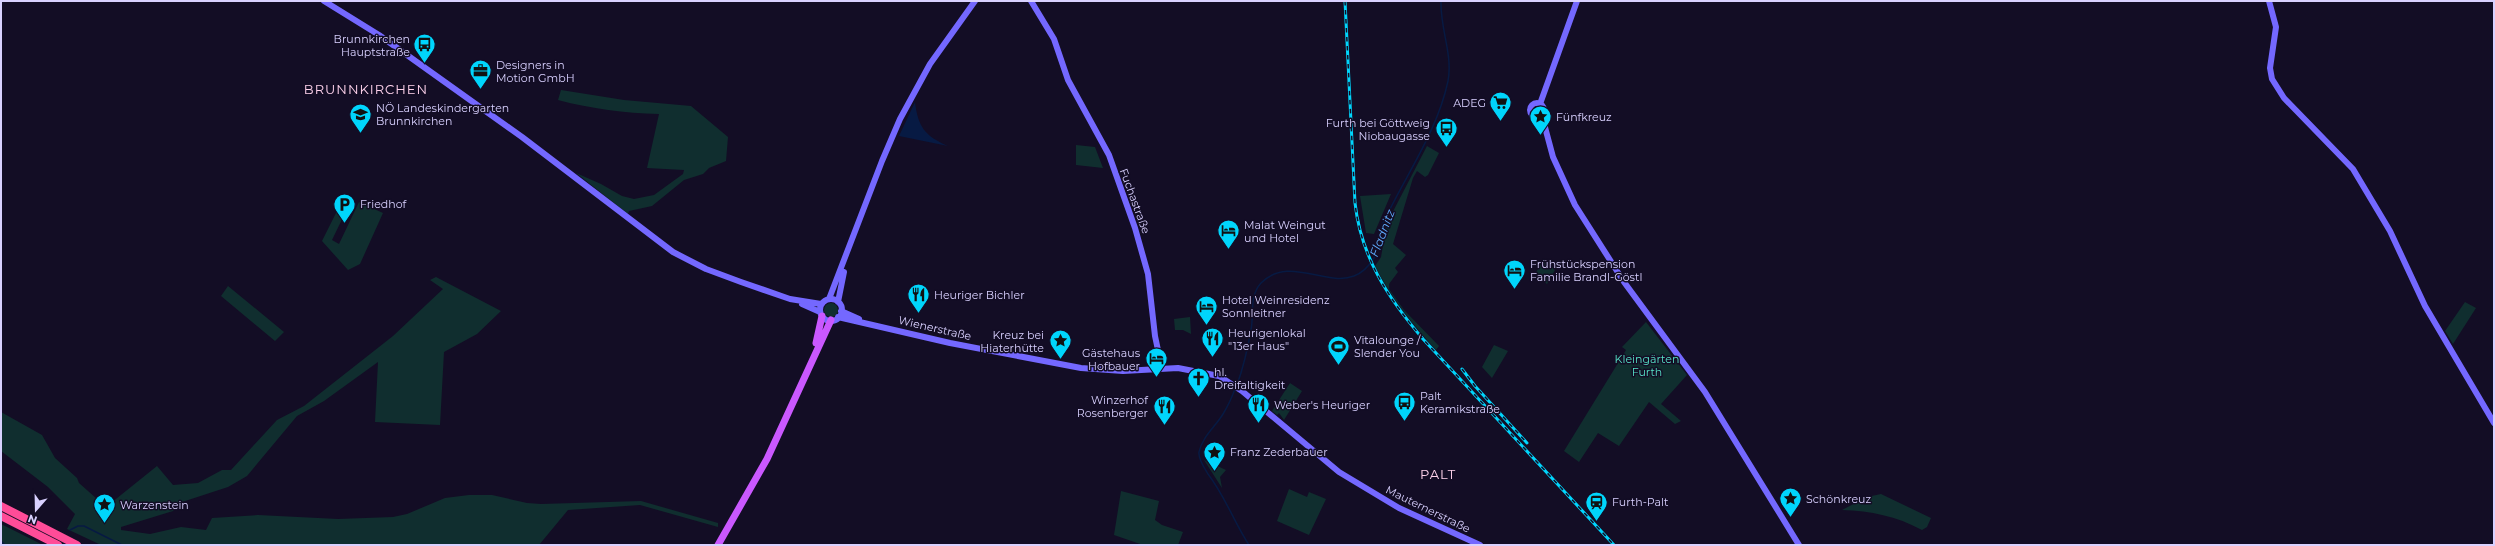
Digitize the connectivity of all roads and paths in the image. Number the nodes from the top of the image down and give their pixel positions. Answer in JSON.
{"nodes":[{"id":1,"x":324,"y":1,"type":"edge"},
{"id":2,"x":975,"y":1,"type":"edge"},
{"id":3,"x":1031,"y":1,"type":"edge"},
{"id":4,"x":1577,"y":1,"type":"edge"},
{"id":5,"x":2269,"y":1,"type":"edge"},
{"id":6,"x":1540,"y":104,"type":"junction"},
{"id":7,"x":1542,"y":116,"type":"junction"},
{"id":8,"x":848,"y":254,"type":"junction"},
{"id":9,"x":790,"y":299,"type":"junction"},
{"id":10,"x":829,"y":299,"type":"junction"},
{"id":11,"x":838,"y":302,"type":"junction"},
{"id":12,"x":821,"y":304,"type":"junction"},
{"id":13,"x":841,"y":310,"type":"junction"},
{"id":14,"x":821,"y":314,"type":"junction"},
{"id":15,"x":835,"y":319,"type":"junction"},
{"id":16,"x":888,"y":328,"type":"junction"},
{"id":17,"x":1162,"y":369,"type":"junction"},
{"id":18,"x":806,"y":372,"type":"junction"},
{"id":19,"x":2494,"y":423,"type":"edge"},
{"id":20,"x":1368,"y":489,"type":"joint"},
{"id":21,"x":1,"y":506,"type":"edge"},
{"id":22,"x":1,"y":516,"type":"edge"},
{"id":23,"x":58,"y":545,"type":"edge"},
{"id":24,"x":77,"y":545,"type":"edge"},
{"id":25,"x":718,"y":545,"type":"edge"},
{"id":26,"x":1480,"y":545,"type":"edge"},
{"id":27,"x":1799,"y":545,"type":"edge"}],
"edges":[{"from":1,"to":9,"type":"street"},
{"from":2,"to":8,"type":"street"},
{"from":3,"to":17,"type":"street","name":"Fuchastraße"},
{"from":4,"to":6,"type":"street"},
{"from":5,"to":19,"type":"street"},
{"from":6,"to":7,"type":"street"},
{"from":6,"to":7,"type":"street"},
{"from":7,"to":27,"type":"street"},
{"from":8,"to":10,"type":"street"},
{"from":8,"to":11,"type":"street"},
{"from":9,"to":12,"type":"street"},
{"from":9,"to":14,"type":"street"},
{"from":10,"to":11,"type":"street"},
{"from":10,"to":12,"type":"street"},
{"from":11,"to":13,"type":"street"},
{"from":12,"to":14,"type":"street"},
{"from":13,"to":15,"type":"street"},
{"from":13,"to":16,"type":"street","name":"Wienerstraße"},
{"from":14,"to":15,"type":"street"},
{"from":14,"to":18,"type":"main road"},
{"from":15,"to":16,"type":"street","name":"Wienerstraße"},
{"from":15,"to":18,"type":"main road"},
{"from":16,"to":17,"type":"street","name":"Wienerstraße"},
{"from":17,"to":20,"type":"street","name":"Wienerstraße"},
{"from":18,"to":25,"type":"main road"},
{"from":20,"to":26,"type":"street","name":"Mauternerstraße"},
{"from":21,"to":24,"type":"highway"},
{"from":22,"to":23,"type":"highway"}]}
